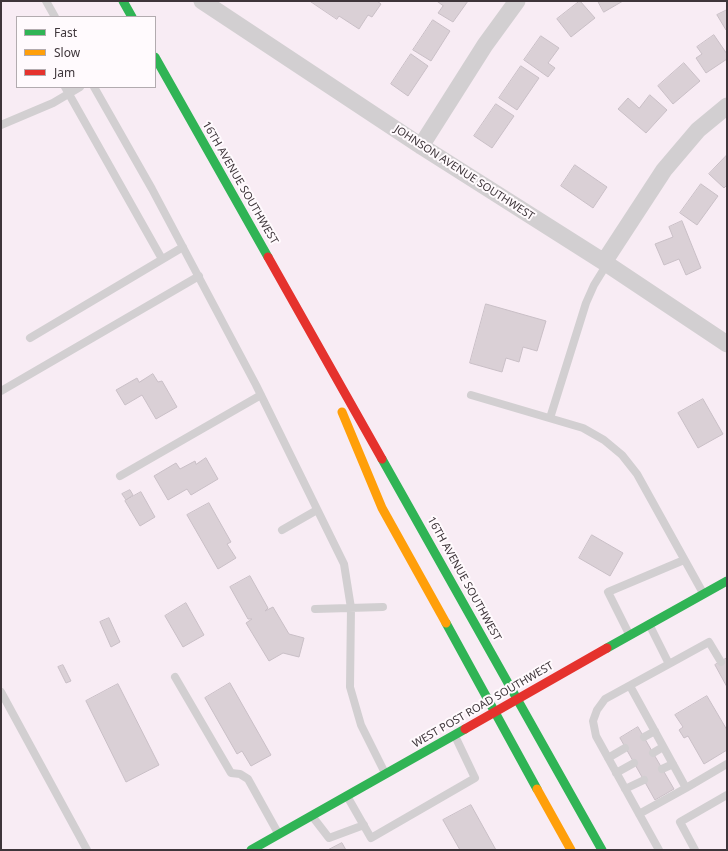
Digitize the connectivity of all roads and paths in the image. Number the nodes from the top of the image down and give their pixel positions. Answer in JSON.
{"nodes":[{"id":1,"x":46,"y":1,"type":"edge"},
{"id":2,"x":123,"y":1,"type":"edge"},
{"id":3,"x":517,"y":1,"type":"edge"},
{"id":4,"x":207,"y":3,"type":"edge"},
{"id":5,"x":54,"y":16,"type":"edge"},
{"id":6,"x":131,"y":16,"type":"edge"},
{"id":7,"x":156,"y":59,"type":"edge"},
{"id":8,"x":95,"y":88,"type":"edge"},
{"id":9,"x":67,"y":90,"type":"edge"},
{"id":10,"x":727,"y":106,"type":"edge"},
{"id":11,"x":1,"y":125,"type":"edge"},
{"id":12,"x":421,"y":146,"type":"junction"},
{"id":13,"x":183,"y":247,"type":"junction"},
{"id":14,"x":162,"y":259,"type":"junction"},
{"id":15,"x":605,"y":263,"type":"junction"},
{"id":16,"x":199,"y":276,"type":"junction"},
{"id":17,"x":304,"y":321,"type":"junction"},
{"id":18,"x":30,"y":338,"type":"dead end"},
{"id":19,"x":727,"y":344,"type":"edge"},
{"id":20,"x":1,"y":391,"type":"edge"},
{"id":21,"x":261,"y":394,"type":"junction"},
{"id":22,"x":471,"y":396,"type":"dead end"},
{"id":23,"x":550,"y":418,"type":"junction"},
{"id":24,"x":120,"y":476,"type":"dead end"},
{"id":25,"x":317,"y":510,"type":"junction"},
{"id":26,"x":282,"y":530,"type":"dead end"},
{"id":27,"x":684,"y":560,"type":"junction"},
{"id":28,"x":727,"y":581,"type":"edge"},
{"id":29,"x":703,"y":594,"type":"junction"},
{"id":30,"x":383,"y":607,"type":"dead end"},
{"id":31,"x":351,"y":608,"type":"junction"},
{"id":32,"x":315,"y":609,"type":"dead end"},
{"id":33,"x":649,"y":624,"type":"junction"},
{"id":34,"x":629,"y":635,"type":"junction"},
{"id":35,"x":721,"y":662,"type":"dead end"},
{"id":36,"x":669,"y":664,"type":"junction"},
{"id":37,"x":175,"y":677,"type":"dead end"},
{"id":38,"x":630,"y":686,"type":"junction"},
{"id":39,"x":1,"y":692,"type":"edge"},
{"id":40,"x":518,"y":699,"type":"junction"},
{"id":41,"x":495,"y":712,"type":"junction"},
{"id":42,"x":655,"y":731,"type":"junction"},
{"id":43,"x":454,"y":735,"type":"junction"},
{"id":44,"x":644,"y":737,"type":"dead end"},
{"id":45,"x":663,"y":747,"type":"junction"},
{"id":46,"x":625,"y":748,"type":"dead end"},
{"id":47,"x":653,"y":753,"type":"dead end"},
{"id":48,"x":608,"y":758,"type":"junction"},
{"id":49,"x":634,"y":763,"type":"dead end"},
{"id":50,"x":672,"y":764,"type":"junction"},
{"id":51,"x":727,"y":764,"type":"edge"},
{"id":52,"x":662,"y":769,"type":"dead end"},
{"id":53,"x":616,"y":773,"type":"junction"},
{"id":54,"x":386,"y":774,"type":"junction"},
{"id":55,"x":644,"y":780,"type":"dead end"},
{"id":56,"x":686,"y":788,"type":"junction"},
{"id":57,"x":625,"y":789,"type":"junction"},
{"id":58,"x":727,"y":795,"type":"edge"},
{"id":59,"x":347,"y":796,"type":"junction"},
{"id":60,"x":639,"y":814,"type":"junction"},
{"id":61,"x":312,"y":816,"type":"junction"},
{"id":62,"x":364,"y":825,"type":"junction"},
{"id":63,"x":279,"y":834,"type":"junction"},
{"id":64,"x":87,"y":850,"type":"edge"},
{"id":65,"x":251,"y":850,"type":"edge"},
{"id":66,"x":571,"y":850,"type":"edge"},
{"id":67,"x":602,"y":850,"type":"edge"},
{"id":68,"x":659,"y":850,"type":"edge"},
{"id":69,"x":695,"y":850,"type":"edge"}],
"edges":[{"from":1,"to":5,"type":"lane"},
{"from":2,"to":6,"type":"main road"},
{"from":3,"to":12,"type":"street"},
{"from":4,"to":12,"type":"street","name":"JOHNSON AVENUE SOUTHWEST"},
{"from":7,"to":17,"type":"main road","name":"16TH AVENUE SOUTHWEST"},
{"from":8,"to":13,"type":"lane"},
{"from":9,"to":11,"type":"lane"},
{"from":9,"to":14,"type":"lane"},
{"from":10,"to":15,"type":"street"},
{"from":12,"to":15,"type":"street","name":"JOHNSON AVENUE SOUTHWEST"},
{"from":13,"to":14,"type":"lane"},
{"from":13,"to":16,"type":"lane"},
{"from":14,"to":18,"type":"lane"},
{"from":15,"to":19,"type":"street","name":"JOHNSON AVENUE SOUTHWEST"},
{"from":15,"to":23,"type":"lane"},
{"from":16,"to":20,"type":"lane"},
{"from":16,"to":21,"type":"lane"},
{"from":17,"to":40,"type":"main road","name":"16TH AVENUE SOUTHWEST"},
{"from":17,"to":41,"type":"main road","name":"16TH AVENUE SOUTHWEST"},
{"from":21,"to":24,"type":"lane"},
{"from":21,"to":25,"type":"lane"},
{"from":22,"to":23,"type":"lane"},
{"from":23,"to":27,"type":"lane"},
{"from":25,"to":26,"type":"lane"},
{"from":25,"to":31,"type":"lane"},
{"from":27,"to":29,"type":"lane"},
{"from":27,"to":34,"type":"lane"},
{"from":28,"to":29,"type":"main road","name":"WEST POST ROAD SOUTHWEST"},
{"from":29,"to":33,"type":"main road","name":"WEST POST ROAD SOUTHWEST"},
{"from":30,"to":31,"type":"lane"},
{"from":31,"to":32,"type":"lane"},
{"from":31,"to":54,"type":"lane"},
{"from":33,"to":34,"type":"main road","name":"WEST POST ROAD SOUTHWEST"},
{"from":33,"to":36,"type":"lane"},
{"from":34,"to":40,"type":"main road","name":"WEST POST ROAD SOUTHWEST"},
{"from":35,"to":36,"type":"lane"},
{"from":36,"to":38,"type":"lane"},
{"from":37,"to":63,"type":"lane"},
{"from":38,"to":42,"type":"lane"},
{"from":38,"to":48,"type":"lane"},
{"from":39,"to":64,"type":"lane"},
{"from":40,"to":41,"type":"main road","name":"WEST POST ROAD SOUTHWEST"},
{"from":40,"to":67,"type":"main road","name":"16TH AVENUE SOUTHWEST"},
{"from":41,"to":43,"type":"main road","name":"WEST POST ROAD SOUTHWEST"},
{"from":41,"to":66,"type":"main road","name":"16TH AVENUE SOUTHWEST"},
{"from":42,"to":44,"type":"lane"},
{"from":42,"to":45,"type":"lane"},
{"from":43,"to":54,"type":"main road","name":"WEST POST ROAD SOUTHWEST"},
{"from":43,"to":62,"type":"lane"},
{"from":45,"to":47,"type":"lane"},
{"from":45,"to":50,"type":"lane"},
{"from":46,"to":48,"type":"lane"},
{"from":48,"to":53,"type":"lane"},
{"from":49,"to":53,"type":"lane"},
{"from":50,"to":52,"type":"lane"},
{"from":50,"to":56,"type":"lane"},
{"from":51,"to":56,"type":"lane"},
{"from":53,"to":57,"type":"lane"},
{"from":54,"to":59,"type":"main road","name":"WEST POST ROAD SOUTHWEST"},
{"from":55,"to":57,"type":"lane"},
{"from":56,"to":60,"type":"lane"},
{"from":57,"to":60,"type":"lane"},
{"from":58,"to":69,"type":"lane"},
{"from":59,"to":61,"type":"main road","name":"WEST POST ROAD SOUTHWEST"},
{"from":59,"to":62,"type":"lane"},
{"from":60,"to":68,"type":"lane"},
{"from":61,"to":62,"type":"lane"},
{"from":61,"to":63,"type":"main road","name":"WEST POST ROAD SOUTHWEST"},
{"from":63,"to":65,"type":"main road","name":"WEST POST ROAD SOUTHWEST"}]}
